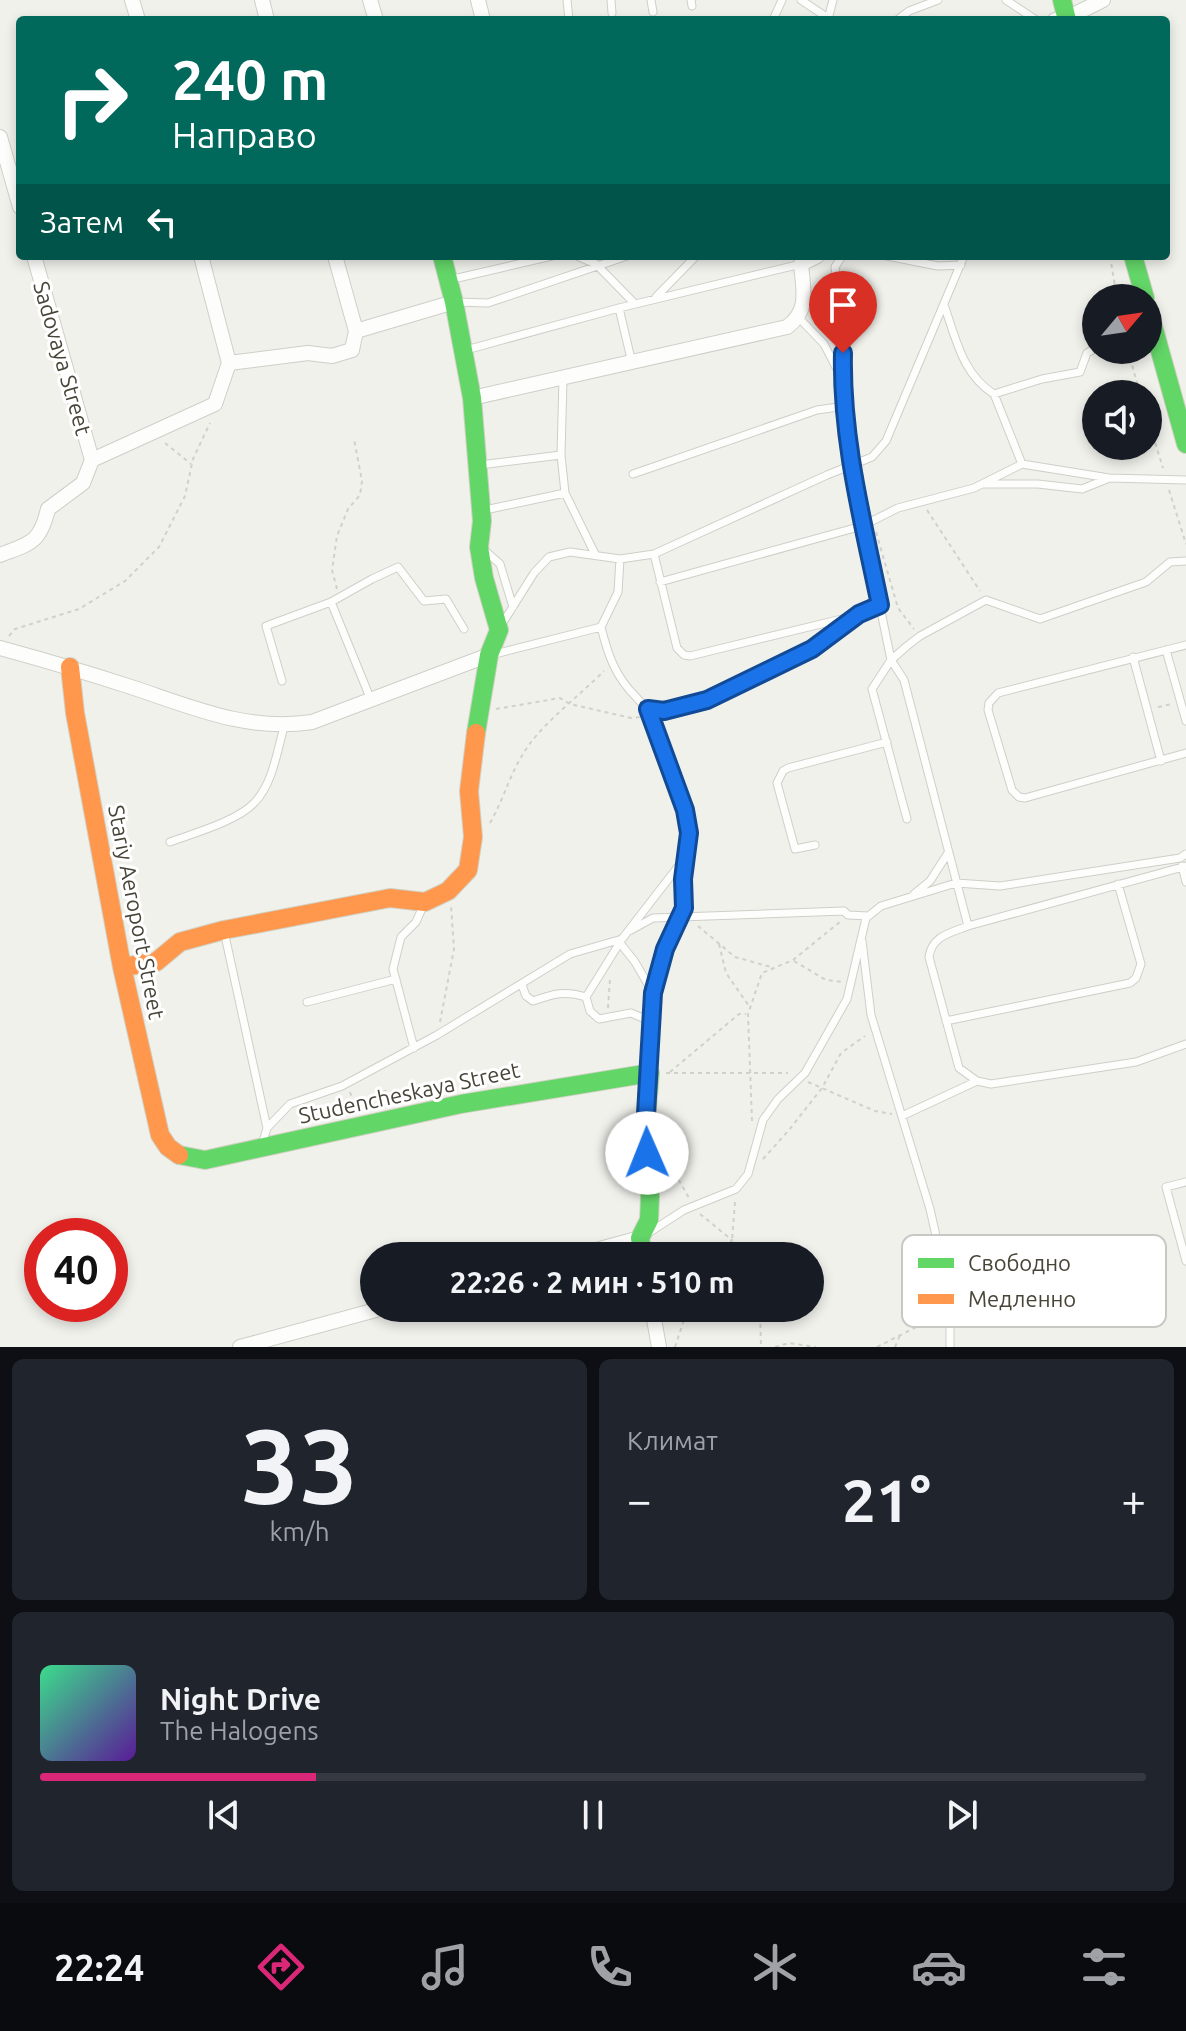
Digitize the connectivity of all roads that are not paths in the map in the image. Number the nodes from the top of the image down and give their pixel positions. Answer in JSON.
{"nodes":[{"id":1,"x":611,"y":0,"type":"edge"},
{"id":2,"x":651,"y":0,"type":"edge"},
{"id":3,"x":801,"y":0,"type":"edge"},
{"id":4,"x":906,"y":0,"type":"edge"},
{"id":5,"x":938,"y":0,"type":"edge"},
{"id":6,"x":1006,"y":0,"type":"edge"},
{"id":7,"x":1103,"y":0,"type":"edge"},
{"id":8,"x":909,"y":11,"type":"junction"},
{"id":9,"x":653,"y":12,"type":"dead end"},
{"id":10,"x":612,"y":13,"type":"dead end"},
{"id":11,"x":1063,"y":15,"type":"edge"},
{"id":12,"x":824,"y":16,"type":"edge"},
{"id":13,"x":902,"y":16,"type":"edge"},
{"id":14,"x":1030,"y":16,"type":"edge"},
{"id":15,"x":0,"y":137,"type":"edge"},
{"id":16,"x":16,"y":193,"type":"edge"},
{"id":17,"x":35,"y":260,"type":"edge"},
{"id":18,"x":202,"y":260,"type":"edge"},
{"id":19,"x":336,"y":260,"type":"edge"},
{"id":20,"x":443,"y":260,"type":"edge"},
{"id":21,"x":535,"y":260,"type":"edge"},
{"id":22,"x":586,"y":260,"type":"edge"},
{"id":23,"x":598,"y":260,"type":"edge"},
{"id":24,"x":612,"y":260,"type":"edge"},
{"id":25,"x":692,"y":260,"type":"edge"},
{"id":26,"x":800,"y":260,"type":"edge"},
{"id":27,"x":839,"y":260,"type":"edge"},
{"id":28,"x":907,"y":260,"type":"edge"},
{"id":29,"x":963,"y":260,"type":"edge"},
{"id":30,"x":1134,"y":260,"type":"edge"},
{"id":31,"x":596,"y":264,"type":"junction"},
{"id":32,"x":961,"y":265,"type":"junction"},
{"id":33,"x":449,"y":280,"type":"junction"},
{"id":34,"x":1141,"y":284,"type":"edge"},
{"id":35,"x":653,"y":300,"type":"junction"},
{"id":36,"x":454,"y":302,"type":"junction"},
{"id":37,"x":635,"y":304,"type":"junction"},
{"id":38,"x":943,"y":304,"type":"junction"},
{"id":39,"x":619,"y":308,"type":"junction"},
{"id":40,"x":799,"y":318,"type":"junction"},
{"id":41,"x":356,"y":331,"type":"junction"},
{"id":42,"x":463,"y":350,"type":"junction"},
{"id":43,"x":1162,"y":361,"type":"edge"},
{"id":44,"x":229,"y":363,"type":"junction"},
{"id":45,"x":632,"y":363,"type":"junction"},
{"id":46,"x":1083,"y":364,"type":"edge"},
{"id":47,"x":563,"y":378,"type":"junction"},
{"id":48,"x":842,"y":379,"type":"junction"},
{"id":49,"x":994,"y":394,"type":"junction"},
{"id":50,"x":472,"y":398,"type":"junction"},
{"id":51,"x":845,"y":406,"type":"junction"},
{"id":52,"x":1186,"y":444,"type":"edge"},
{"id":53,"x":561,"y":455,"type":"junction"},
{"id":54,"x":92,"y":460,"type":"junction"},
{"id":55,"x":1022,"y":464,"type":"junction"},
{"id":56,"x":478,"y":465,"type":"junction"},
{"id":57,"x":851,"y":466,"type":"junction"},
{"id":58,"x":633,"y":474,"type":"dead end"},
{"id":59,"x":1109,"y":478,"type":"junction"},
{"id":60,"x":1186,"y":480,"type":"edge"},
{"id":61,"x":982,"y":484,"type":"junction"},
{"id":62,"x":565,"y":493,"type":"junction"},
{"id":63,"x":481,"y":511,"type":"junction"},
{"id":64,"x":862,"y":526,"type":"junction"},
{"id":65,"x":479,"y":547,"type":"junction"},
{"id":66,"x":595,"y":554,"type":"junction"},
{"id":67,"x":654,"y":554,"type":"junction"},
{"id":68,"x":0,"y":555,"type":"edge"},
{"id":69,"x":620,"y":559,"type":"junction"},
{"id":70,"x":1186,"y":561,"type":"edge"},
{"id":71,"x":660,"y":582,"type":"junction"},
{"id":72,"x":331,"y":602,"type":"junction"},
{"id":73,"x":880,"y":605,"type":"junction"},
{"id":74,"x":513,"y":607,"type":"junction"},
{"id":75,"x":859,"y":614,"type":"junction"},
{"id":76,"x":601,"y":627,"type":"junction"},
{"id":77,"x":464,"y":629,"type":"dead end"},
{"id":78,"x":499,"y":630,"type":"junction"},
{"id":79,"x":4,"y":643,"type":"edge"},
{"id":80,"x":1186,"y":645,"type":"edge"},
{"id":81,"x":1166,"y":650,"type":"junction"},
{"id":82,"x":489,"y":655,"type":"junction"},
{"id":83,"x":1133,"y":657,"type":"junction"},
{"id":84,"x":891,"y":660,"type":"junction"},
{"id":85,"x":70,"y":667,"type":"junction"},
{"id":86,"x":282,"y":681,"type":"dead end"},
{"id":87,"x":371,"y":700,"type":"junction"},
{"id":88,"x":649,"y":713,"type":"junction"},
{"id":89,"x":1186,"y":721,"type":"edge"},
{"id":90,"x":284,"y":727,"type":"junction"},
{"id":91,"x":887,"y":742,"type":"junction"},
{"id":92,"x":1186,"y":753,"type":"edge"},
{"id":93,"x":1161,"y":761,"type":"junction"},
{"id":94,"x":907,"y":819,"type":"dead end"},
{"id":95,"x":170,"y":842,"type":"dead end"},
{"id":96,"x":815,"y":845,"type":"dead end"},
{"id":97,"x":948,"y":853,"type":"junction"},
{"id":98,"x":1186,"y":854,"type":"edge"},
{"id":99,"x":687,"y":855,"type":"junction"},
{"id":100,"x":1184,"y":866,"type":"edge"},
{"id":101,"x":1186,"y":882,"type":"edge"},
{"id":102,"x":956,"y":883,"type":"junction"},
{"id":103,"x":1118,"y":884,"type":"junction"},
{"id":104,"x":909,"y":898,"type":"junction"},
{"id":105,"x":425,"y":902,"type":"junction"},
{"id":106,"x":680,"y":916,"type":"junction"},
{"id":107,"x":868,"y":916,"type":"junction"},
{"id":108,"x":968,"y":926,"type":"junction"},
{"id":109,"x":224,"y":930,"type":"junction"},
{"id":110,"x":861,"y":934,"type":"junction"},
{"id":111,"x":623,"y":938,"type":"junction"},
{"id":112,"x":122,"y":967,"type":"junction"},
{"id":113,"x":396,"y":979,"type":"junction"},
{"id":114,"x":522,"y":985,"type":"junction"},
{"id":115,"x":653,"y":993,"type":"junction"},
{"id":116,"x":586,"y":997,"type":"junction"},
{"id":117,"x":307,"y":1002,"type":"dead end"},
{"id":118,"x":946,"y":1021,"type":"junction"},
{"id":119,"x":652,"y":1022,"type":"junction"},
{"id":120,"x":1186,"y":1044,"type":"edge"},
{"id":121,"x":414,"y":1048,"type":"junction"},
{"id":122,"x":659,"y":1073,"type":"junction"},
{"id":123,"x":977,"y":1081,"type":"junction"},
{"id":124,"x":902,"y":1116,"type":"junction"},
{"id":125,"x":267,"y":1128,"type":"junction"},
{"id":126,"x":262,"y":1148,"type":"junction"},
{"id":127,"x":179,"y":1156,"type":"joint"},
{"id":128,"x":1186,"y":1182,"type":"edge"},
{"id":129,"x":936,"y":1235,"type":"edge"},
{"id":130,"x":643,"y":1242,"type":"edge"},
{"id":131,"x":648,"y":1242,"type":"edge"},
{"id":132,"x":1186,"y":1261,"type":"edge"},
{"id":133,"x":360,"y":1314,"type":"edge"},
{"id":134,"x":655,"y":1322,"type":"edge"},
{"id":135,"x":240,"y":1347,"type":"edge"},
{"id":136,"x":659,"y":1347,"type":"edge"}],
"edges":[{"from":1,"to":10,"type":"lane"},
{"from":2,"to":9,"type":"lane"},
{"from":3,"to":12,"type":"lane"},
{"from":4,"to":8,"type":"lane"},
{"from":5,"to":8,"type":"lane"},
{"from":6,"to":14,"type":"lane"},
{"from":7,"to":11,"type":"street"},
{"from":8,"to":13,"type":"lane"},
{"from":15,"to":16,"type":"street"},
{"from":17,"to":54,"type":"street","name":"Sadovaya Street"},
{"from":18,"to":44,"type":"street"},
{"from":19,"to":41,"type":"street"},
{"from":20,"to":33,"type":"street"},
{"from":21,"to":33,"type":"lane"},
{"from":22,"to":31,"type":"lane"},
{"from":23,"to":31,"type":"lane"},
{"from":24,"to":31,"type":"lane"},
{"from":25,"to":35,"type":"lane"},
{"from":26,"to":35,"type":"lane"},
{"from":26,"to":40,"type":"street"},
{"from":27,"to":48,"type":"lane"},
{"from":28,"to":32,"type":"lane"},
{"from":29,"to":32,"type":"lane"},
{"from":30,"to":34,"type":"street"},
{"from":31,"to":36,"type":"lane"},
{"from":31,"to":37,"type":"lane"},
{"from":32,"to":38,"type":"lane"},
{"from":33,"to":36,"type":"street"},
{"from":35,"to":37,"type":"lane"},
{"from":36,"to":41,"type":"street"},
{"from":36,"to":42,"type":"street"},
{"from":37,"to":39,"type":"lane"},
{"from":38,"to":49,"type":"lane"},
{"from":38,"to":57,"type":"lane"},
{"from":39,"to":42,"type":"lane"},
{"from":39,"to":45,"type":"lane"},
{"from":40,"to":45,"type":"street"},
{"from":40,"to":48,"type":"lane"},
{"from":41,"to":44,"type":"street"},
{"from":42,"to":50,"type":"street"},
{"from":43,"to":52,"type":"street"},
{"from":44,"to":54,"type":"street"},
{"from":45,"to":47,"type":"street"},
{"from":46,"to":49,"type":"lane"},
{"from":47,"to":50,"type":"street"},
{"from":47,"to":53,"type":"lane"},
{"from":48,"to":51,"type":"lane"},
{"from":49,"to":55,"type":"lane"},
{"from":50,"to":56,"type":"street"},
{"from":51,"to":57,"type":"lane"},
{"from":51,"to":58,"type":"lane"},
{"from":53,"to":56,"type":"lane"},
{"from":53,"to":62,"type":"lane"},
{"from":54,"to":68,"type":"street"},
{"from":55,"to":59,"type":"lane"},
{"from":55,"to":61,"type":"lane"},
{"from":56,"to":63,"type":"street"},
{"from":57,"to":64,"type":"lane"},
{"from":57,"to":67,"type":"lane"},
{"from":59,"to":60,"type":"lane"},
{"from":59,"to":61,"type":"lane"},
{"from":61,"to":64,"type":"lane"},
{"from":62,"to":63,"type":"lane"},
{"from":62,"to":66,"type":"lane"},
{"from":63,"to":65,"type":"street"},
{"from":64,"to":71,"type":"lane"},
{"from":64,"to":73,"type":"lane"},
{"from":65,"to":74,"type":"lane"},
{"from":65,"to":78,"type":"street"},
{"from":66,"to":69,"type":"lane"},
{"from":66,"to":74,"type":"lane"},
{"from":67,"to":69,"type":"lane"},
{"from":67,"to":71,"type":"lane"},
{"from":69,"to":76,"type":"lane"},
{"from":70,"to":84,"type":"lane"},
{"from":71,"to":75,"type":"lane"},
{"from":72,"to":77,"type":"lane"},
{"from":72,"to":86,"type":"lane"},
{"from":72,"to":87,"type":"lane"},
{"from":73,"to":75,"type":"lane"},
{"from":73,"to":84,"type":"lane"},
{"from":74,"to":78,"type":"lane"},
{"from":75,"to":88,"type":"lane"},
{"from":76,"to":82,"type":"lane"},
{"from":76,"to":88,"type":"lane"},
{"from":78,"to":82,"type":"street"},
{"from":79,"to":85,"type":"street"},
{"from":80,"to":81,"type":"lane"},
{"from":81,"to":83,"type":"lane"},
{"from":81,"to":89,"type":"lane"},
{"from":82,"to":87,"type":"street"},
{"from":82,"to":105,"type":"street"},
{"from":83,"to":93,"type":"lane"},
{"from":83,"to":93,"type":"lane"},
{"from":84,"to":91,"type":"lane"},
{"from":84,"to":97,"type":"lane"},
{"from":85,"to":90,"type":"street"},
{"from":85,"to":112,"type":"street","name":"Stariy Aeroport Street"},
{"from":87,"to":90,"type":"street"},
{"from":88,"to":99,"type":"lane"},
{"from":90,"to":95,"type":"lane"},
{"from":91,"to":94,"type":"lane"},
{"from":91,"to":96,"type":"lane"},
{"from":92,"to":93,"type":"lane"},
{"from":97,"to":102,"type":"lane"},
{"from":97,"to":104,"type":"lane"},
{"from":98,"to":102,"type":"lane"},
{"from":99,"to":106,"type":"lane"},
{"from":99,"to":111,"type":"lane"},
{"from":100,"to":101,"type":"lane"},
{"from":100,"to":103,"type":"lane"},
{"from":102,"to":104,"type":"lane"},
{"from":102,"to":108,"type":"lane"},
{"from":103,"to":108,"type":"lane"},
{"from":103,"to":118,"type":"lane"},
{"from":104,"to":107,"type":"lane"},
{"from":105,"to":109,"type":"street"},
{"from":105,"to":113,"type":"lane"},
{"from":106,"to":107,"type":"lane"},
{"from":106,"to":111,"type":"lane"},
{"from":106,"to":115,"type":"lane"},
{"from":107,"to":110,"type":"lane"},
{"from":108,"to":118,"type":"lane"},
{"from":109,"to":112,"type":"street"},
{"from":109,"to":125,"type":"lane"},
{"from":110,"to":124,"type":"lane"},
{"from":110,"to":131,"type":"lane"},
{"from":111,"to":114,"type":"lane"},
{"from":111,"to":115,"type":"lane"},
{"from":111,"to":116,"type":"lane"},
{"from":112,"to":127,"type":"street","name":"Stariy Aeroport Street"},
{"from":113,"to":117,"type":"lane"},
{"from":113,"to":121,"type":"lane"},
{"from":114,"to":116,"type":"lane"},
{"from":114,"to":121,"type":"lane"},
{"from":115,"to":119,"type":"lane"},
{"from":116,"to":119,"type":"lane"},
{"from":118,"to":123,"type":"lane"},
{"from":119,"to":122,"type":"lane"},
{"from":120,"to":123,"type":"lane"},
{"from":121,"to":125,"type":"lane"},
{"from":122,"to":126,"type":"street","name":"Studencheskaya Street"},
{"from":122,"to":130,"type":"street"},
{"from":123,"to":124,"type":"lane"},
{"from":124,"to":129,"type":"lane"},
{"from":125,"to":126,"type":"lane"},
{"from":126,"to":127,"type":"street","name":"Studencheskaya Street"},
{"from":128,"to":132,"type":"lane"},
{"from":133,"to":135,"type":"street"},
{"from":134,"to":136,"type":"street"}]}
